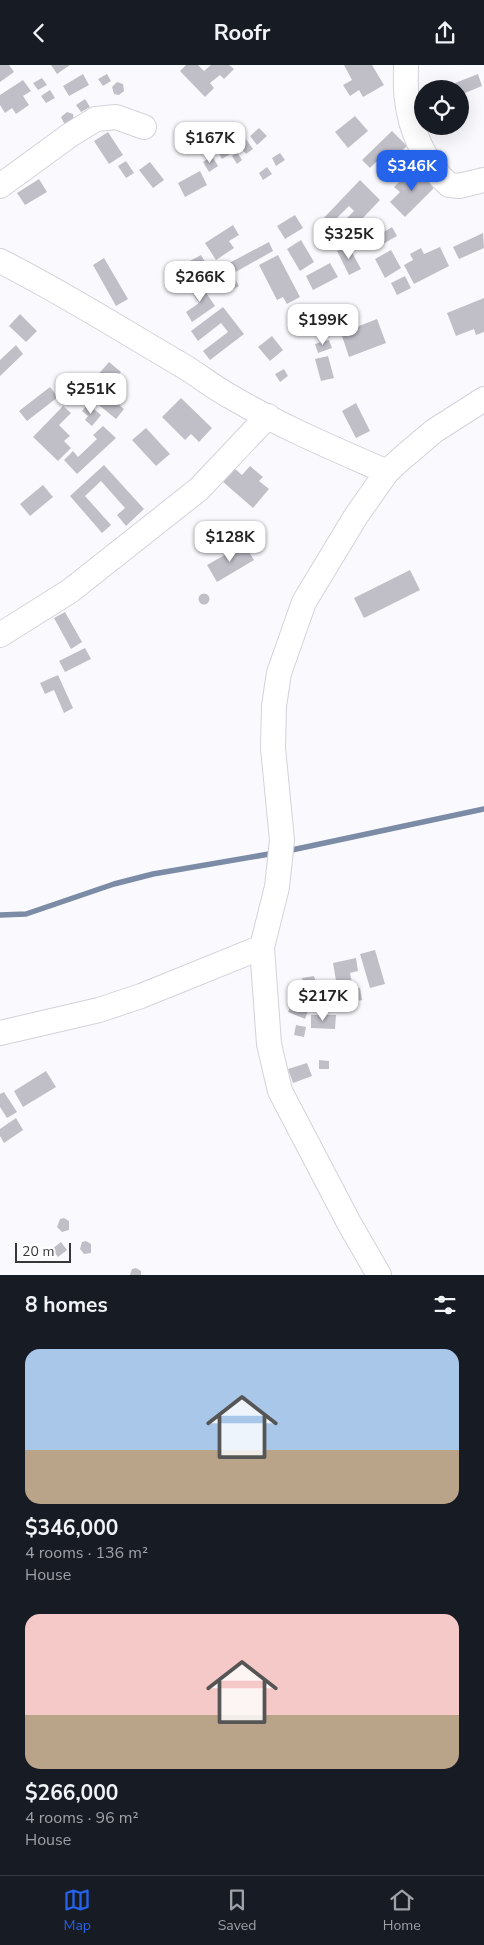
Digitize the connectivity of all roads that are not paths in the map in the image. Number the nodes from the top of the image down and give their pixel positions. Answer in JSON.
{"nodes":[{"id":1,"x":406,"y":65,"type":"edge"},
{"id":2,"x":144,"y":127,"type":"dead end"},
{"id":3,"x":484,"y":180,"type":"edge"},
{"id":4,"x":0,"y":186,"type":"edge"},
{"id":5,"x":0,"y":261,"type":"edge"},
{"id":6,"x":484,"y":399,"type":"edge"},
{"id":7,"x":268,"y":416,"type":"junction"},
{"id":8,"x":387,"y":472,"type":"junction"},
{"id":9,"x":0,"y":635,"type":"edge"},
{"id":10,"x":262,"y":947,"type":"junction"},
{"id":11,"x":0,"y":1033,"type":"edge"},
{"id":12,"x":379,"y":1275,"type":"edge"}],
"edges":[{"from":1,"to":3,"type":"street"},
{"from":2,"to":4,"type":"street"},
{"from":5,"to":7,"type":"street"},
{"from":6,"to":8,"type":"street"},
{"from":7,"to":8,"type":"street"},
{"from":7,"to":9,"type":"street"},
{"from":8,"to":10,"type":"street"},
{"from":10,"to":11,"type":"street"},
{"from":10,"to":12,"type":"street"}]}
